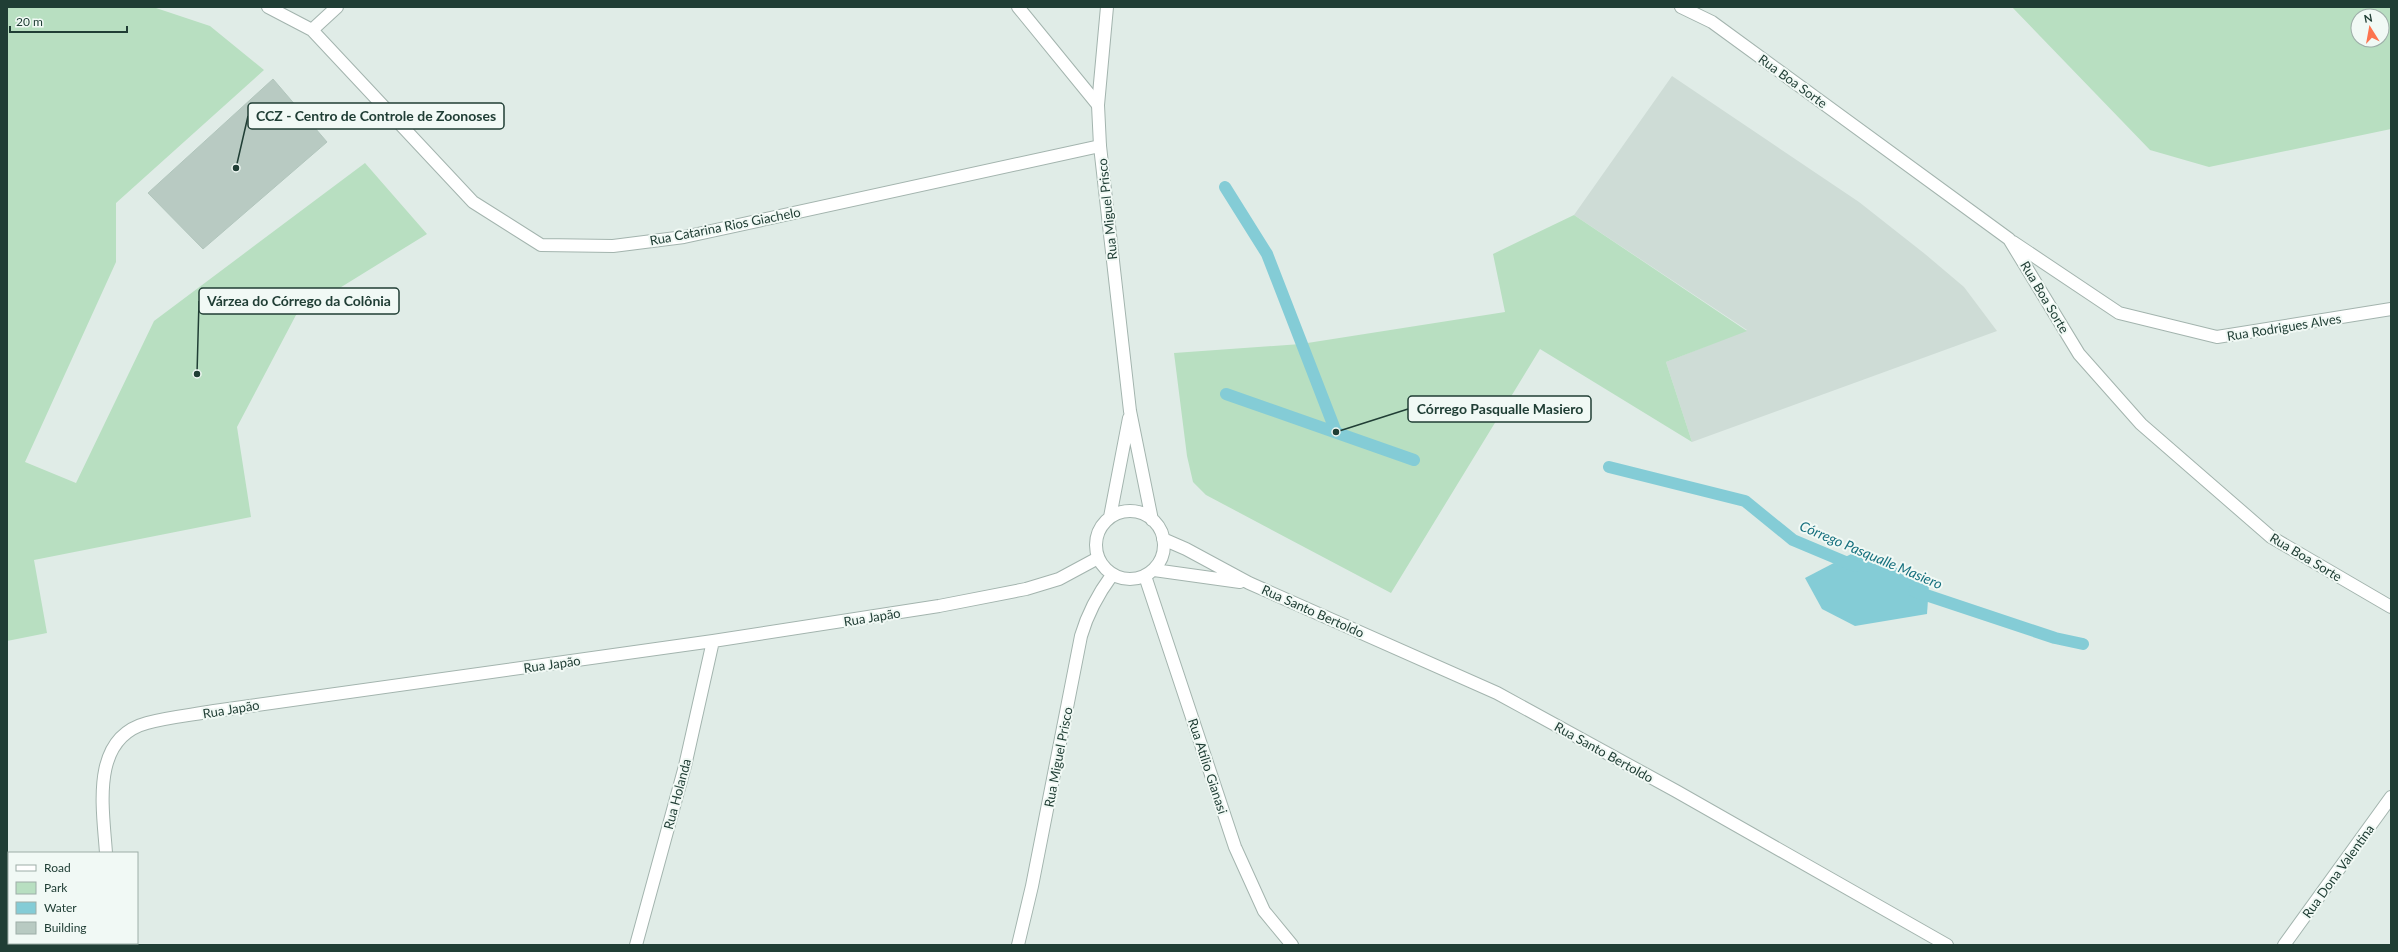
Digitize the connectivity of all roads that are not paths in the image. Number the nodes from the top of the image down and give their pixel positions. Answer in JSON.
{"nodes":[{"id":1,"x":268,"y":7,"type":"edge"},
{"id":2,"x":337,"y":7,"type":"edge"},
{"id":3,"x":1018,"y":7,"type":"edge"},
{"id":4,"x":1107,"y":7,"type":"edge"},
{"id":5,"x":1681,"y":7,"type":"edge"},
{"id":6,"x":312,"y":30,"type":"junction"},
{"id":7,"x":1098,"y":105,"type":"junction"},
{"id":8,"x":1100,"y":146,"type":"junction"},
{"id":9,"x":2009,"y":239,"type":"junction"},
{"id":10,"x":2391,"y":309,"type":"edge"},
{"id":11,"x":1130,"y":411,"type":"junction"},
{"id":12,"x":1110,"y":517,"type":"junction"},
{"id":13,"x":1152,"y":520,"type":"junction"},
{"id":14,"x":1163,"y":539,"type":"junction"},
{"id":15,"x":1098,"y":558,"type":"junction"},
{"id":16,"x":1149,"y":573,"type":"junction"},
{"id":17,"x":1112,"y":575,"type":"junction"},
{"id":18,"x":1249,"y":583,"type":"junction"},
{"id":19,"x":2391,"y":607,"type":"edge"},
{"id":20,"x":713,"y":641,"type":"junction"},
{"id":21,"x":2391,"y":797,"type":"edge"},
{"id":22,"x":106,"y":852,"type":"edge"},
{"id":23,"x":636,"y":945,"type":"edge"},
{"id":24,"x":1018,"y":945,"type":"edge"},
{"id":25,"x":1292,"y":945,"type":"edge"},
{"id":26,"x":1947,"y":945,"type":"edge"},
{"id":27,"x":2284,"y":945,"type":"edge"}],
"edges":[{"from":1,"to":6,"type":"street","name":"Rua Catarina Rios Giachelo"},
{"from":2,"to":6,"type":"street"},
{"from":3,"to":7,"type":"street"},
{"from":4,"to":7,"type":"street","name":"Rua Miguel Prisco"},
{"from":5,"to":9,"type":"street","name":"Rua Boa Sorte"},
{"from":6,"to":8,"type":"street","name":"Rua Catarina Rios Giachelo"},
{"from":7,"to":8,"type":"street","name":"Rua Miguel Prisco"},
{"from":8,"to":11,"type":"street","name":"Rua Miguel Prisco"},
{"from":9,"to":10,"type":"street","name":"Rua Rodrigues Alves"},
{"from":9,"to":19,"type":"street","name":"Rua Boa Sorte"},
{"from":11,"to":12,"type":"street","name":"Rua Miguel Prisco"},
{"from":11,"to":13,"type":"street","name":"Rua Miguel Prisco"},
{"from":12,"to":13,"type":"street"},
{"from":12,"to":15,"type":"street"},
{"from":13,"to":14,"type":"street"},
{"from":14,"to":16,"type":"street"},
{"from":14,"to":18,"type":"street","name":"Rua Santo Bertoldo"},
{"from":15,"to":17,"type":"street"},
{"from":15,"to":20,"type":"street","name":"Rua Japão"},
{"from":16,"to":17,"type":"street"},
{"from":16,"to":18,"type":"street","name":"Rua Santo Bertoldo"},
{"from":16,"to":25,"type":"street","name":"Rua Atílio Gianasi"},
{"from":17,"to":24,"type":"street","name":"Rua Miguel Prisco"},
{"from":18,"to":26,"type":"street","name":"Rua Santo Bertoldo"},
{"from":20,"to":22,"type":"street","name":"Rua Japão"},
{"from":20,"to":23,"type":"street","name":"Rua Holanda"},
{"from":21,"to":27,"type":"street","name":"Rua Dona Valentina"}]}
